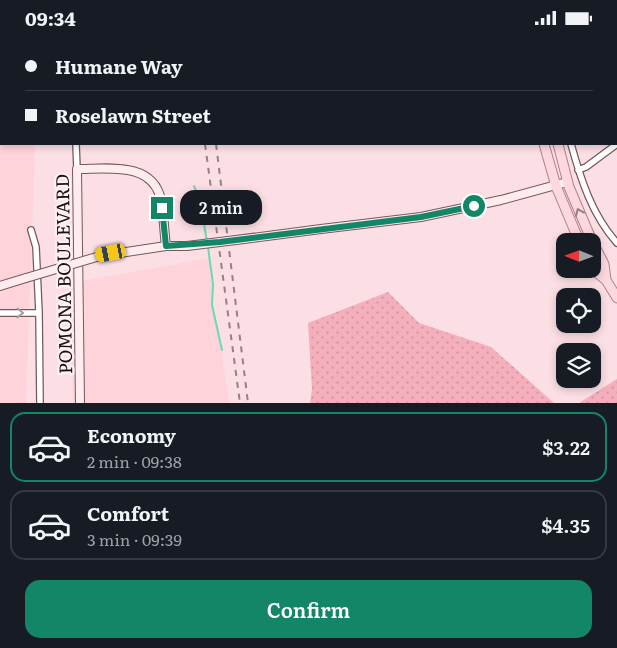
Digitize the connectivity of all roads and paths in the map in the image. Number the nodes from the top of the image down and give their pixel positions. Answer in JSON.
{"nodes":[{"id":1,"x":76,"y":145,"type":"edge"},
{"id":2,"x":544,"y":145,"type":"edge"},
{"id":3,"x":558,"y":145,"type":"edge"},
{"id":4,"x":571,"y":145,"type":"edge"},
{"id":5,"x":616,"y":145,"type":"edge"},
{"id":6,"x":77,"y":169,"type":"junction"},
{"id":7,"x":578,"y":170,"type":"junction"},
{"id":8,"x":567,"y":181,"type":"junction"},
{"id":9,"x":556,"y":186,"type":"junction"},
{"id":10,"x":31,"y":229,"type":"dead end"},
{"id":11,"x":575,"y":233,"type":"edge"},
{"id":12,"x":589,"y":233,"type":"edge"},
{"id":13,"x":616,"y":241,"type":"edge"},
{"id":14,"x":166,"y":246,"type":"junction"},
{"id":15,"x":601,"y":258,"type":"edge"},
{"id":16,"x":601,"y":276,"type":"edge"},
{"id":17,"x":606,"y":280,"type":"junction"},
{"id":18,"x":0,"y":286,"type":"edge"},
{"id":19,"x":617,"y":298,"type":"edge"},
{"id":20,"x":0,"y":313,"type":"edge"},
{"id":21,"x":39,"y":313,"type":"junction"},
{"id":22,"x":40,"y":403,"type":"edge"},
{"id":23,"x":80,"y":403,"type":"edge"}],
"edges":[{"from":1,"to":6,"type":"street","name":"POMONA BOULEVARD"},
{"from":2,"to":9,"type":"main road"},
{"from":3,"to":8,"type":"main road"},
{"from":4,"to":7,"type":"street"},
{"from":5,"to":7,"type":"street"},
{"from":6,"to":14,"type":"street"},
{"from":6,"to":23,"type":"street","name":"POMONA BOULEVARD"},
{"from":7,"to":13,"type":"street"},
{"from":8,"to":9,"type":"street"},
{"from":12,"to":8,"type":"main road","one_way":true},
{"from":9,"to":11,"type":"main road"},
{"from":9,"to":14,"type":"street","bridge":true},
{"from":10,"to":21,"type":"street"},
{"from":14,"to":18,"type":"street","bridge":true},
{"from":15,"to":17,"type":"main road"},
{"from":16,"to":17,"type":"main road"},
{"from":17,"to":19,"type":"main road"},
{"from":20,"to":21,"type":"street","one_way":true},
{"from":21,"to":22,"type":"street"}]}
